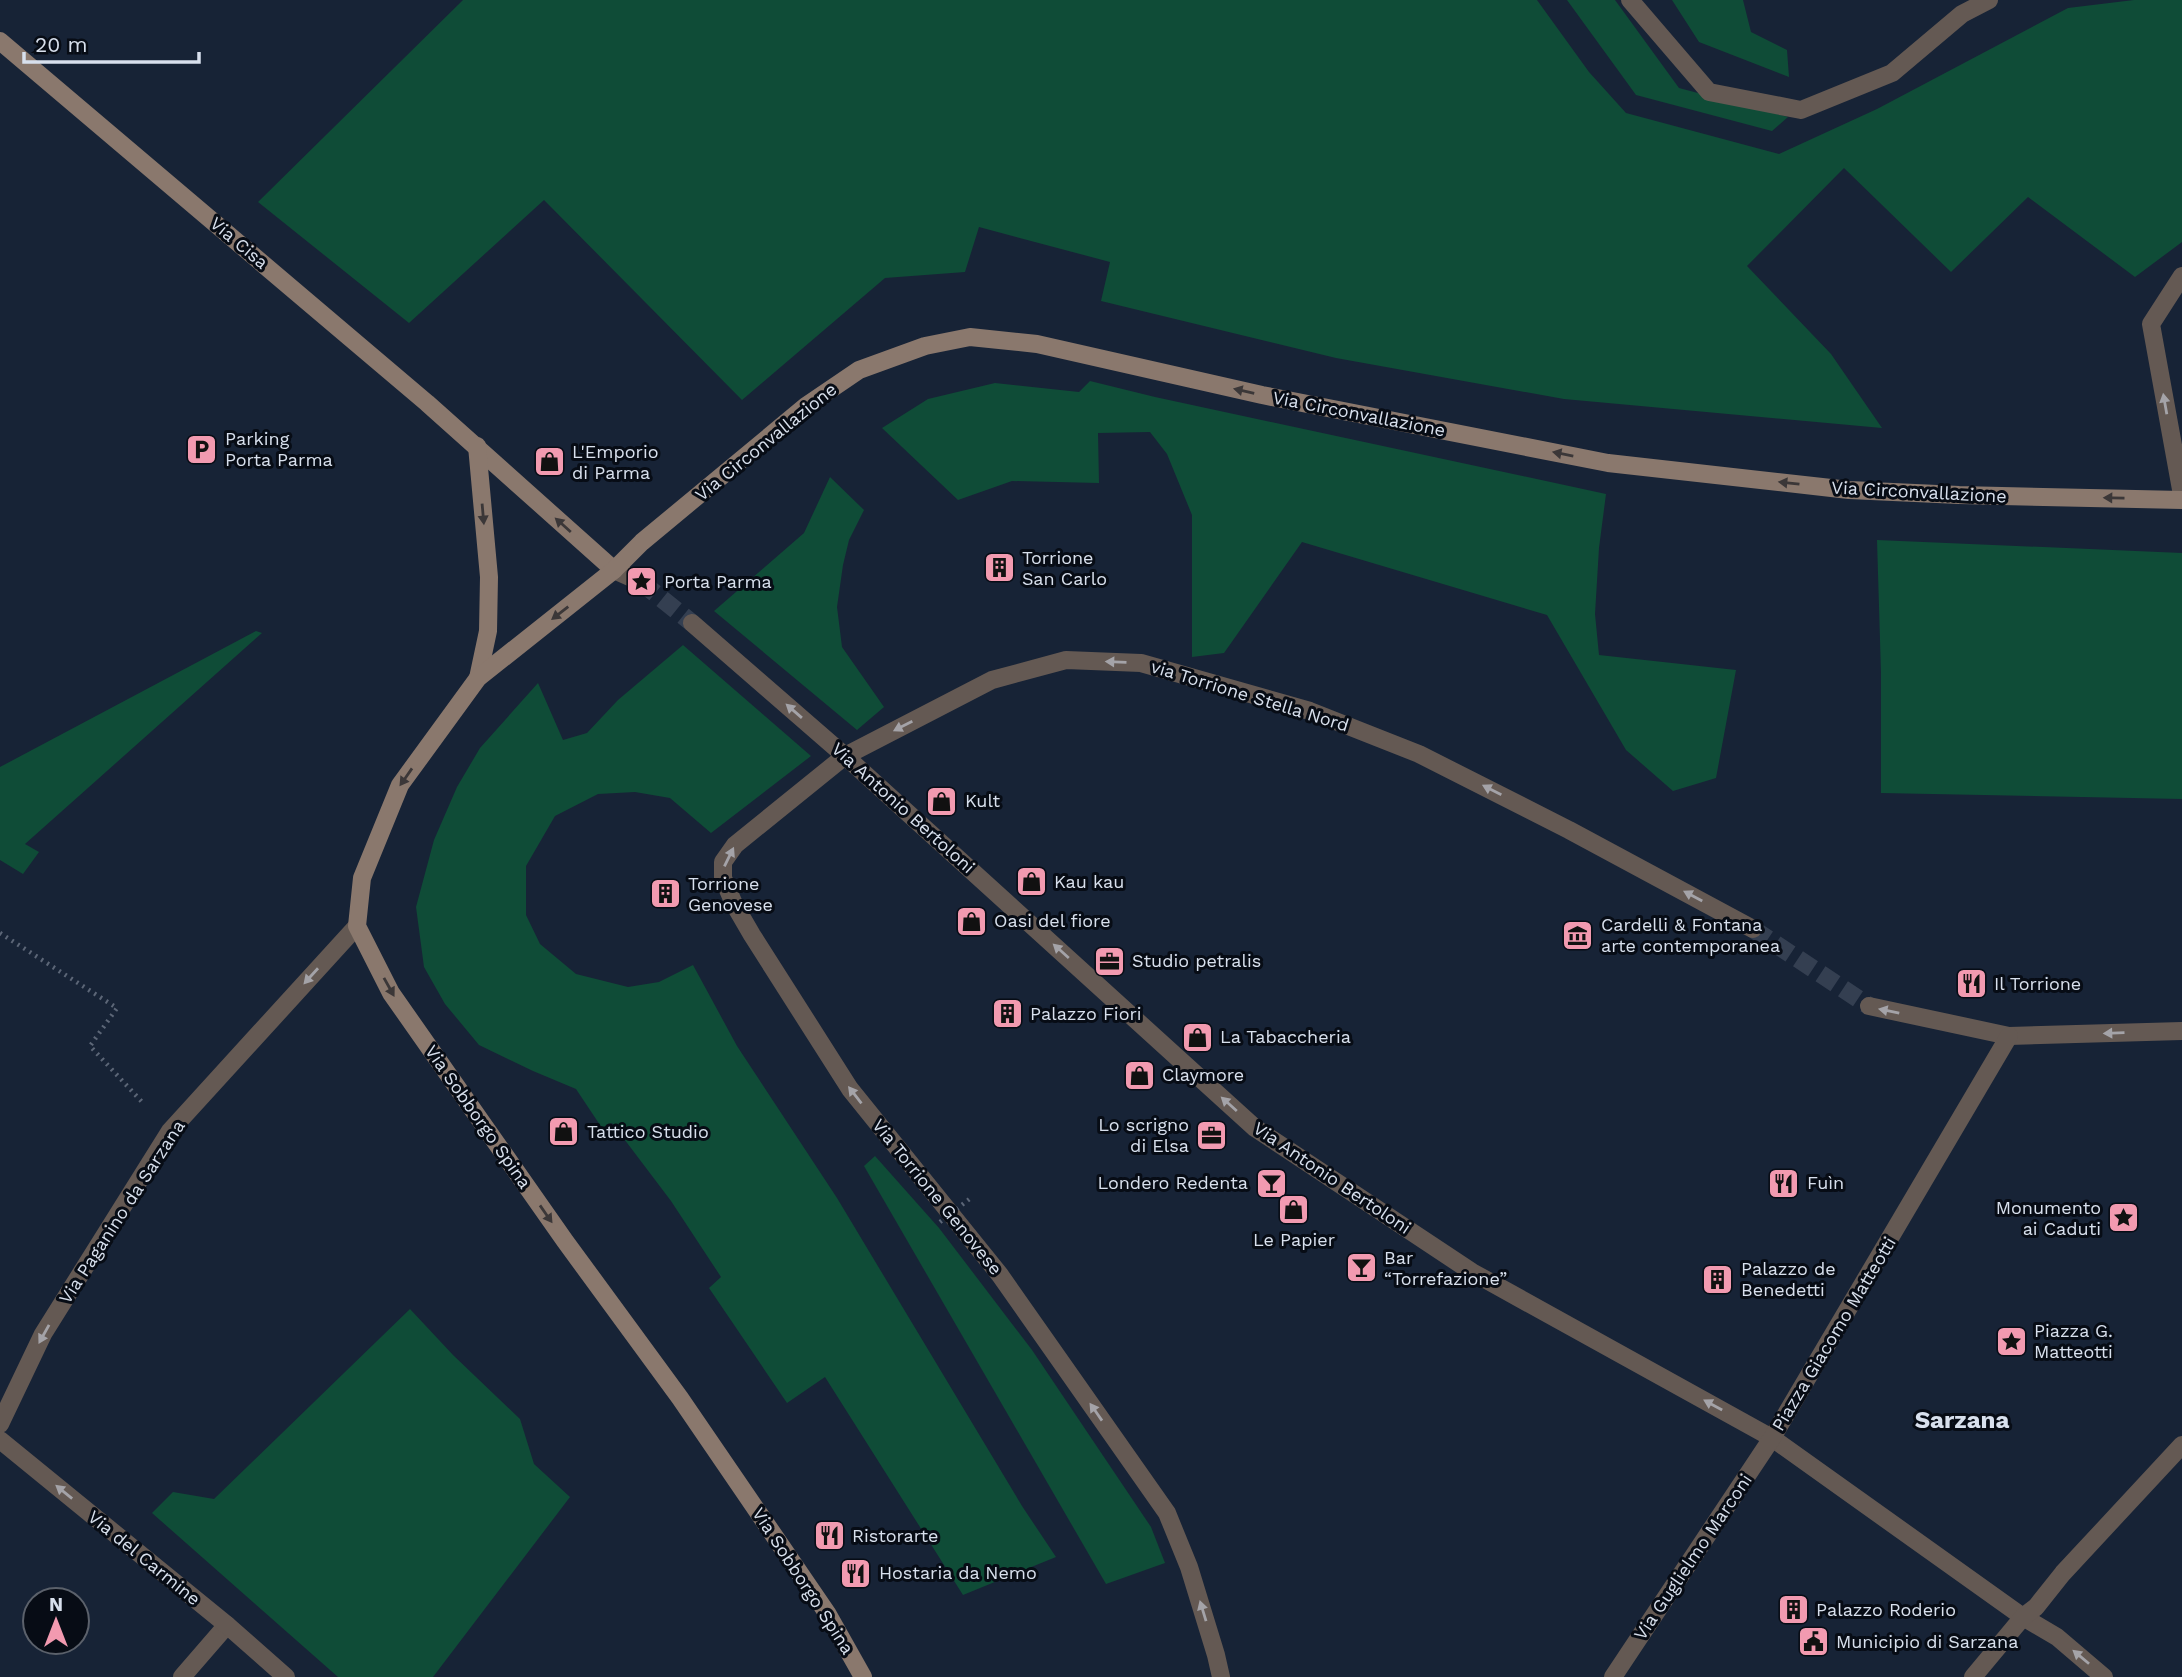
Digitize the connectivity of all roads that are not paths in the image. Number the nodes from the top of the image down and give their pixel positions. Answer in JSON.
{"nodes":[{"id":1,"x":1630,"y":0,"type":"edge"},
{"id":2,"x":1989,"y":0,"type":"edge"},
{"id":3,"x":0,"y":41,"type":"edge"},
{"id":4,"x":2182,"y":276,"type":"edge"},
{"id":5,"x":477,"y":446,"type":"junction"},
{"id":6,"x":2182,"y":498,"type":"edge"},
{"id":7,"x":614,"y":570,"type":"junction"},
{"id":8,"x":641,"y":582,"type":"tunnel mouth"},
{"id":9,"x":692,"y":623,"type":"tunnel mouth"},
{"id":10,"x":478,"y":678,"type":"junction"},
{"id":11,"x":845,"y":755,"type":"junction"},
{"id":12,"x":357,"y":926,"type":"junction"},
{"id":13,"x":1753,"y":929,"type":"tunnel mouth"},
{"id":14,"x":1869,"y":1006,"type":"tunnel mouth"},
{"id":15,"x":2182,"y":1031,"type":"edge"},
{"id":16,"x":2009,"y":1037,"type":"junction"},
{"id":17,"x":0,"y":1424,"type":"edge"},
{"id":18,"x":1772,"y":1438,"type":"junction"},
{"id":19,"x":0,"y":1440,"type":"edge"},
{"id":20,"x":2182,"y":1445,"type":"edge"},
{"id":21,"x":2023,"y":1617,"type":"junction"},
{"id":22,"x":227,"y":1626,"type":"junction"},
{"id":23,"x":182,"y":1677,"type":"edge"},
{"id":24,"x":286,"y":1677,"type":"edge"},
{"id":25,"x":863,"y":1677,"type":"edge"},
{"id":26,"x":1221,"y":1677,"type":"edge"},
{"id":27,"x":1613,"y":1677,"type":"edge"},
{"id":28,"x":1973,"y":1677,"type":"edge"},
{"id":29,"x":2104,"y":1677,"type":"edge"}],
"edges":[{"from":1,"to":2,"type":"street"},
{"from":3,"to":5,"type":"street","name":"Via Cisa"},
{"from":6,"to":4,"type":"street","one_way":true},
{"from":7,"to":5,"type":"street","name":"Via Cisa","one_way":true},
{"from":5,"to":10,"type":"street","one_way":true},
{"from":6,"to":7,"type":"street","name":"Via Circonvallazione","one_way":true},
{"from":7,"to":8,"type":"street"},
{"from":7,"to":10,"type":"street","one_way":true},
{"from":11,"to":9,"type":"street","name":"Via Antonio Bertoloni","one_way":true},
{"from":10,"to":12,"type":"street","one_way":true},
{"from":13,"to":11,"type":"street","name":"via Torrione Stella Nord","one_way":true},
{"from":18,"to":11,"type":"street","name":"Via Antonio Bertoloni","one_way":true},
{"from":26,"to":11,"type":"street","name":"Via Torrione Genovese","one_way":true},
{"from":12,"to":17,"type":"street","name":"Via Paganino da Sarzana","one_way":true},
{"from":12,"to":25,"type":"street","name":"Via Sobborgo Spina","one_way":true},
{"from":16,"to":14,"type":"street","one_way":true},
{"from":15,"to":16,"type":"street","one_way":true},
{"from":16,"to":18,"type":"street","name":"Piazza Giacomo Matteotti"},
{"from":18,"to":21,"type":"street","name":"Piazza Giacomo Matteotti"},
{"from":18,"to":27,"type":"street","name":"Via Guglielmo Marconi"},
{"from":22,"to":19,"type":"street","name":"Via del Carmine","one_way":true},
{"from":20,"to":21,"type":"street"},
{"from":21,"to":28,"type":"street"},
{"from":29,"to":21,"type":"street","name":"Piazza Giacomo Matteotti","one_way":true},
{"from":22,"to":23,"type":"street"},
{"from":22,"to":24,"type":"street","name":"Via del Carmine"}]}
